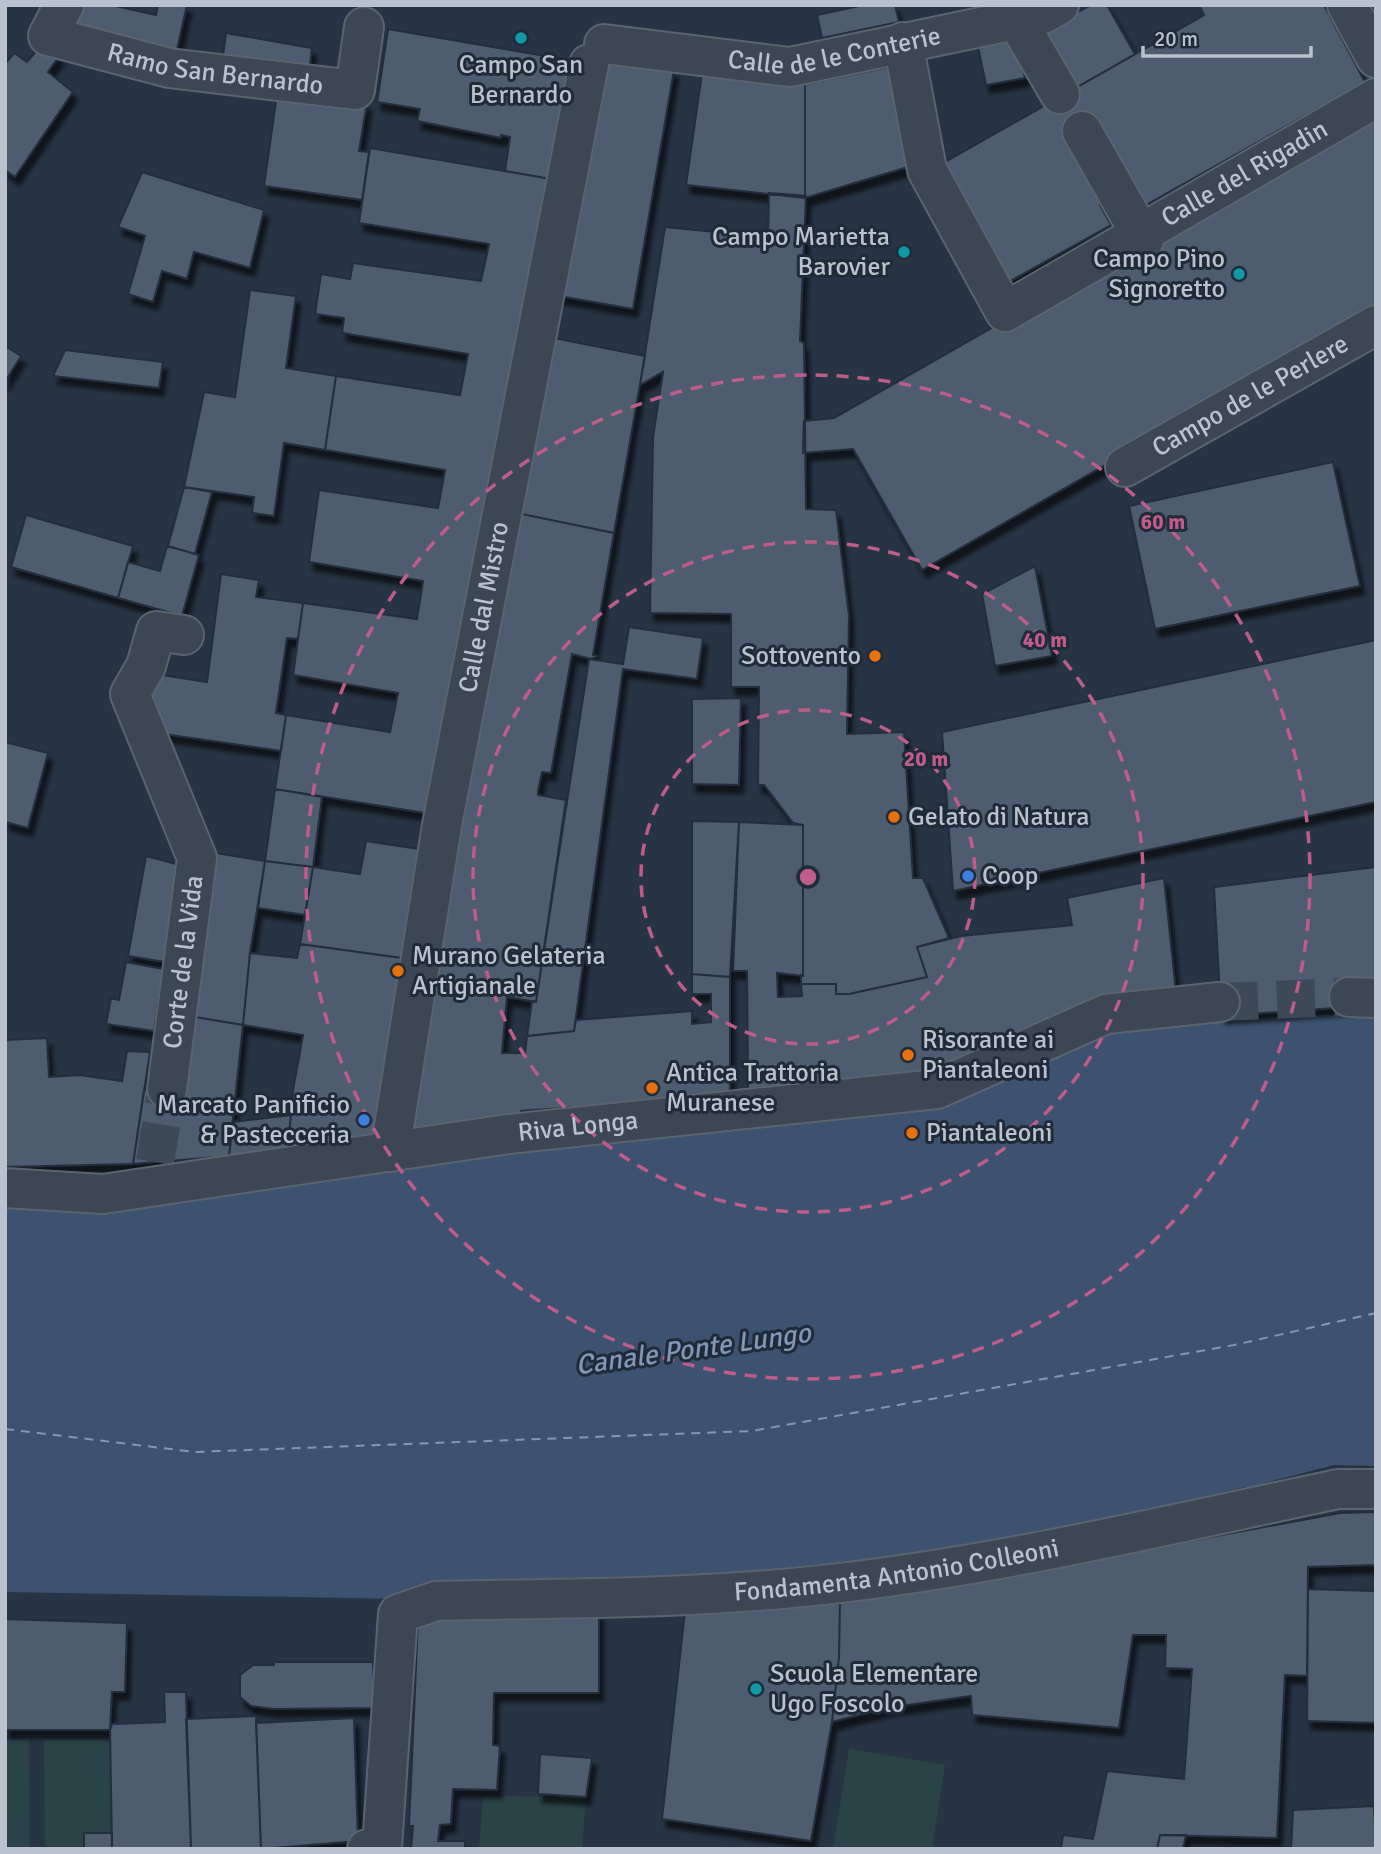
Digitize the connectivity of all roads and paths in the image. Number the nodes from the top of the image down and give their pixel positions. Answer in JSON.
{"nodes":[{"id":1,"x":64,"y":5,"type":"edge"},
{"id":2,"x":1059,"y":5,"type":"edge"},
{"id":3,"x":1347,"y":5,"type":"edge"},
{"id":4,"x":1016,"y":19,"type":"junction"},
{"id":5,"x":364,"y":27,"type":"dead end"},
{"id":6,"x":903,"y":42,"type":"junction"},
{"id":7,"x":597,"y":54,"type":"joint"},
{"id":8,"x":1376,"y":58,"type":"edge"},
{"id":9,"x":1060,"y":94,"type":"dead end"},
{"id":10,"x":1376,"y":98,"type":"edge"},
{"id":11,"x":1082,"y":131,"type":"dead end"},
{"id":12,"x":1142,"y":236,"type":"junction"},
{"id":13,"x":1376,"y":325,"type":"edge"},
{"id":14,"x":1125,"y":467,"type":"dead end"},
{"id":15,"x":184,"y":635,"type":"dead end"},
{"id":16,"x":1220,"y":1002,"type":"tunnel mouth"},
{"id":17,"x":167,"y":1089,"type":"tunnel mouth"},
{"id":18,"x":390,"y":1152,"type":"junction"},
{"id":19,"x":5,"y":1188,"type":"edge"},
{"id":20,"x":1376,"y":1489,"type":"edge"},
{"id":21,"x":367,"y":1849,"type":"edge"}],
"edges":[{"from":1,"to":5,"type":"street","name":"Ramo San Bernardo"},
{"from":2,"to":4,"type":"street","name":"Calle de le Conterie"},
{"from":3,"to":8,"type":"street"},
{"from":4,"to":6,"type":"street","name":"Calle de le Conterie"},
{"from":4,"to":9,"type":"street"},
{"from":6,"to":7,"type":"street","name":"Calle de le Conterie"},
{"from":6,"to":12,"type":"street","name":"Calle del Rigadin"},
{"from":7,"to":18,"type":"street","name":"Calle dal Mistro"},
{"from":10,"to":12,"type":"street","name":"Calle del Rigadin"},
{"from":11,"to":12,"type":"street"},
{"from":13,"to":14,"type":"street","name":"Campo de le Perlere"},
{"from":15,"to":17,"type":"street","name":"Corte de la Vida"},
{"from":16,"to":18,"type":"street","name":"Riva Longa"},
{"from":18,"to":19,"type":"street","name":"Riva Longa"},
{"from":20,"to":21,"type":"street","name":"Fondamenta Antonio Colleoni"}]}
